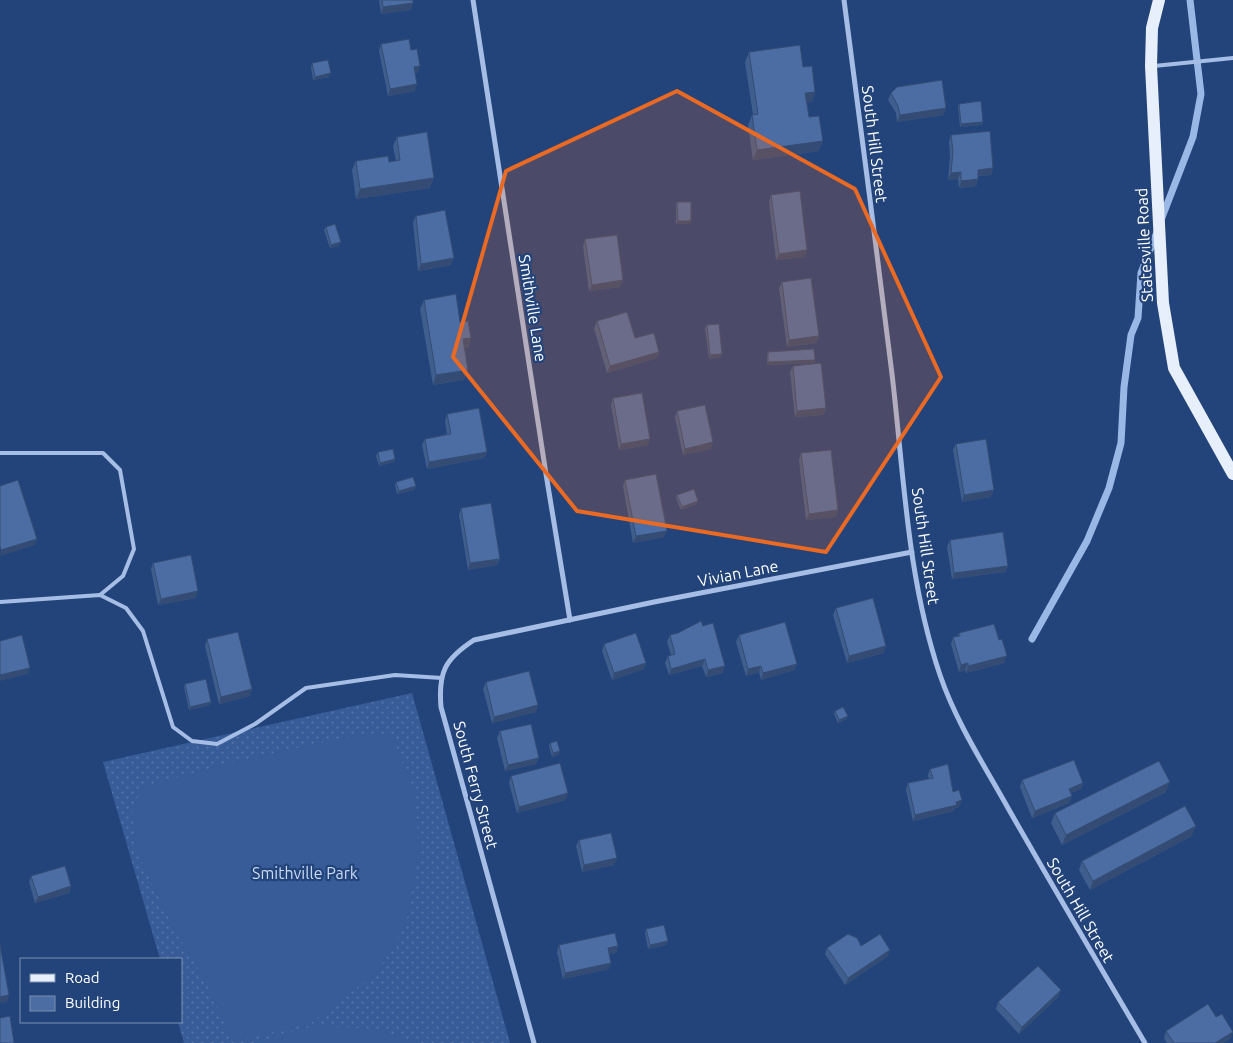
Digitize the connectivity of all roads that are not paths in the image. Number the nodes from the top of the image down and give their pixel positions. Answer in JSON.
{"nodes":[{"id":1,"x":473,"y":0,"type":"edge"},
{"id":2,"x":844,"y":0,"type":"edge"},
{"id":3,"x":1158,"y":0,"type":"edge"},
{"id":4,"x":1233,"y":58,"type":"edge"},
{"id":5,"x":1151,"y":66,"type":"junction"},
{"id":6,"x":0,"y":453,"type":"edge"},
{"id":7,"x":1233,"y":474,"type":"edge"},
{"id":8,"x":912,"y":552,"type":"junction"},
{"id":9,"x":100,"y":594,"type":"junction"},
{"id":10,"x":0,"y":602,"type":"edge"},
{"id":11,"x":570,"y":620,"type":"junction"},
{"id":12,"x":442,"y":678,"type":"junction"},
{"id":13,"x":534,"y":1043,"type":"edge"},
{"id":14,"x":1145,"y":1043,"type":"edge"}],
"edges":[{"from":1,"to":11,"type":"street","name":"Smithville Lane"},
{"from":2,"to":8,"type":"street","name":"South Hill Street"},
{"from":3,"to":5,"type":"main road","name":"Statesville Road"},
{"from":4,"to":5,"type":"lane"},
{"from":5,"to":7,"type":"main road","name":"Statesville Road"},
{"from":6,"to":9,"type":"lane"},
{"from":8,"to":11,"type":"street","name":"Vivian Lane"},
{"from":8,"to":14,"type":"street","name":"South Hill Street"},
{"from":9,"to":10,"type":"lane"},
{"from":9,"to":12,"type":"lane"},
{"from":11,"to":12,"type":"street","name":"South Ferry Street"},
{"from":12,"to":13,"type":"street","name":"South Ferry Street"}]}
